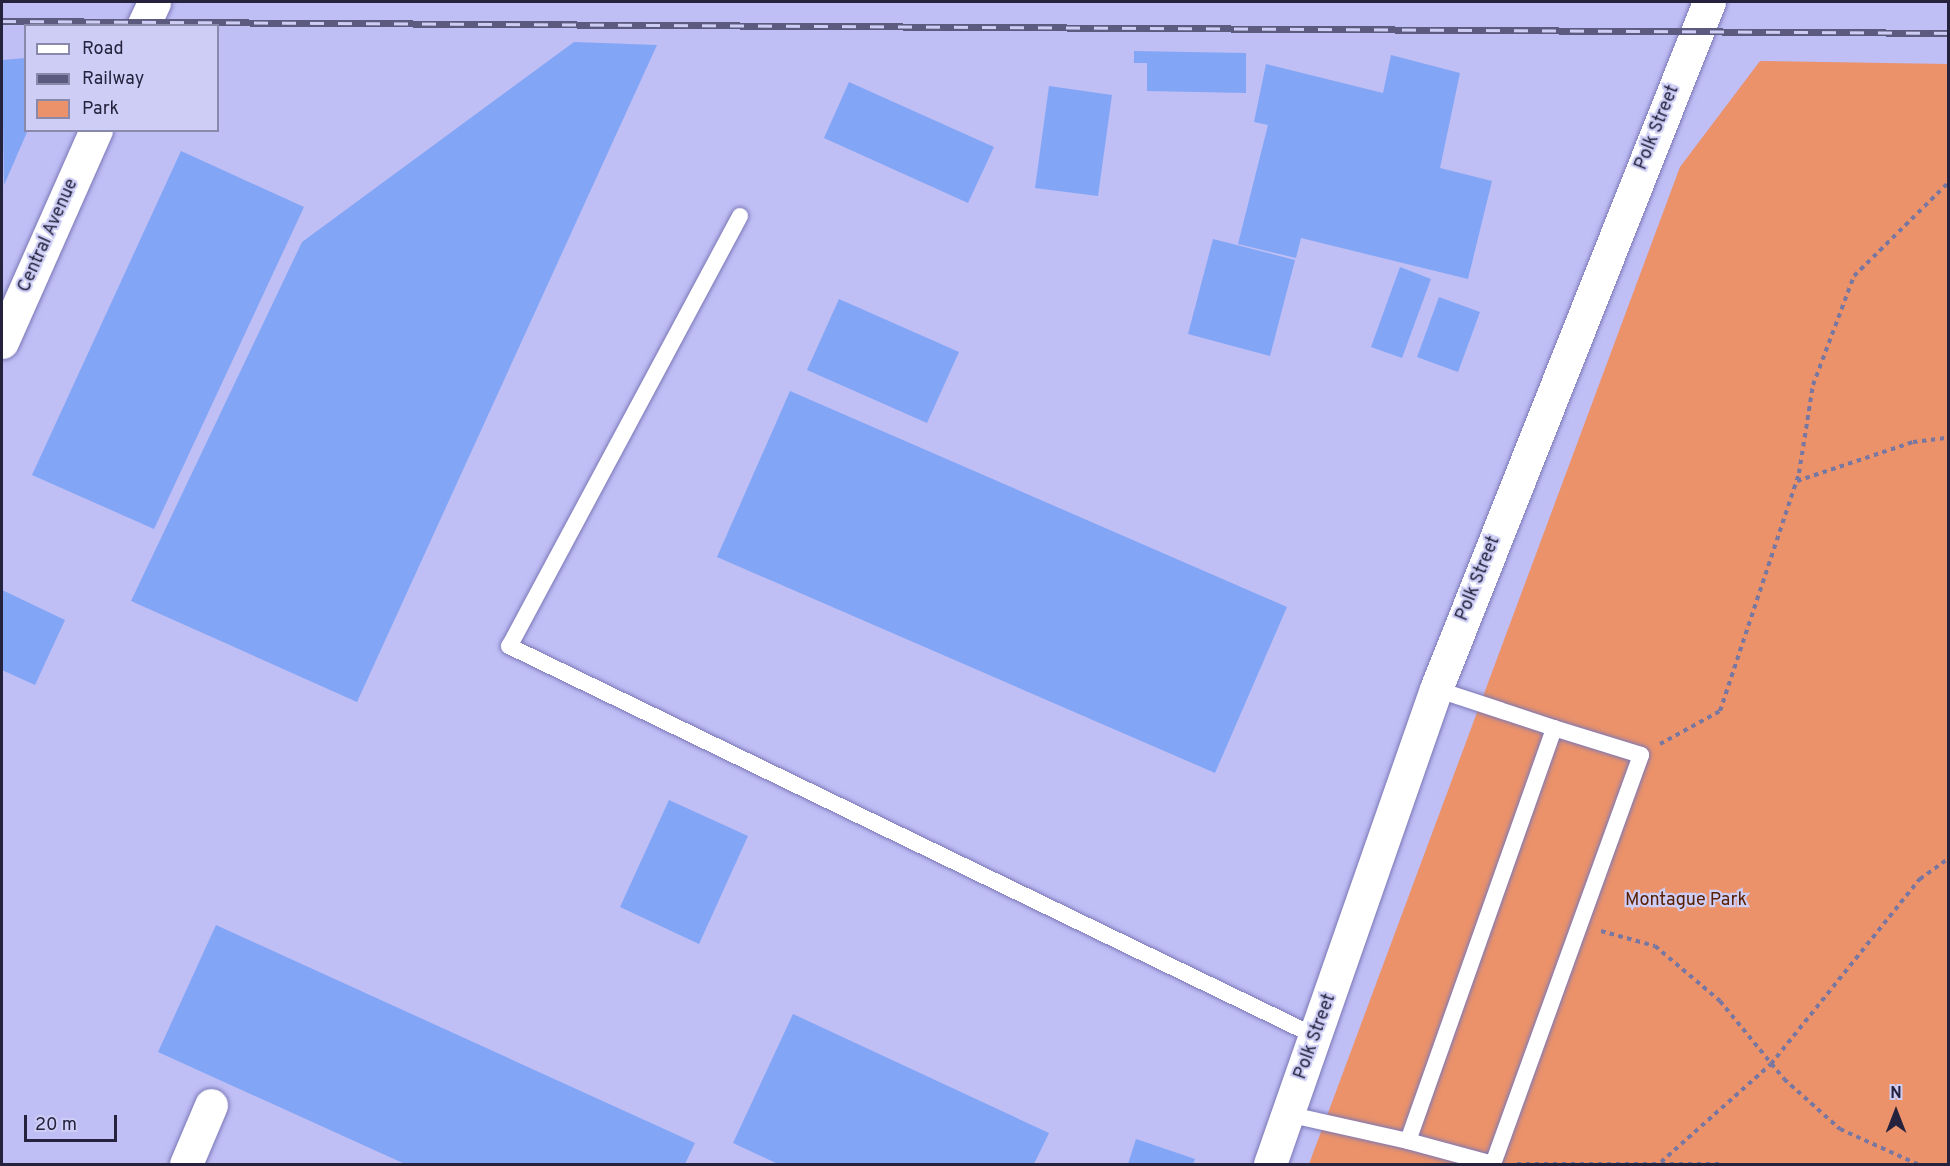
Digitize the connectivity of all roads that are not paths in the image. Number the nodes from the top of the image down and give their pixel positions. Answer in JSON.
{"nodes":[{"id":1,"x":154,"y":2,"type":"edge"},
{"id":2,"x":1709,"y":2,"type":"edge"},
{"id":3,"x":144,"y":24,"type":"edge"},
{"id":4,"x":95,"y":132,"type":"edge"},
{"id":5,"x":740,"y":216,"type":"dead end"},
{"id":6,"x":2,"y":342,"type":"edge"},
{"id":7,"x":1436,"y":689,"type":"junction"},
{"id":8,"x":1554,"y":728,"type":"junction"},
{"id":9,"x":1317,"y":1037,"type":"junction"},
{"id":10,"x":211,"y":1105,"type":"dead end"},
{"id":11,"x":1287,"y":1114,"type":"junction"},
{"id":12,"x":1408,"y":1141,"type":"junction"},
{"id":13,"x":186,"y":1164,"type":"edge"},
{"id":14,"x":1270,"y":1164,"type":"edge"},
{"id":15,"x":1493,"y":1164,"type":"edge"}],
"edges":[{"from":1,"to":3,"type":"street"},
{"from":2,"to":7,"type":"street","name":"Polk Street"},
{"from":4,"to":6,"type":"street","name":"Central Avenue"},
{"from":5,"to":9,"type":"lane"},
{"from":7,"to":8,"type":"lane"},
{"from":7,"to":9,"type":"street","name":"Polk Street"},
{"from":8,"to":12,"type":"lane"},
{"from":8,"to":15,"type":"lane"},
{"from":9,"to":11,"type":"street","name":"Polk Street"},
{"from":10,"to":13,"type":"street"},
{"from":11,"to":12,"type":"lane"},
{"from":11,"to":14,"type":"street","name":"Polk Street"},
{"from":12,"to":15,"type":"lane"}]}
